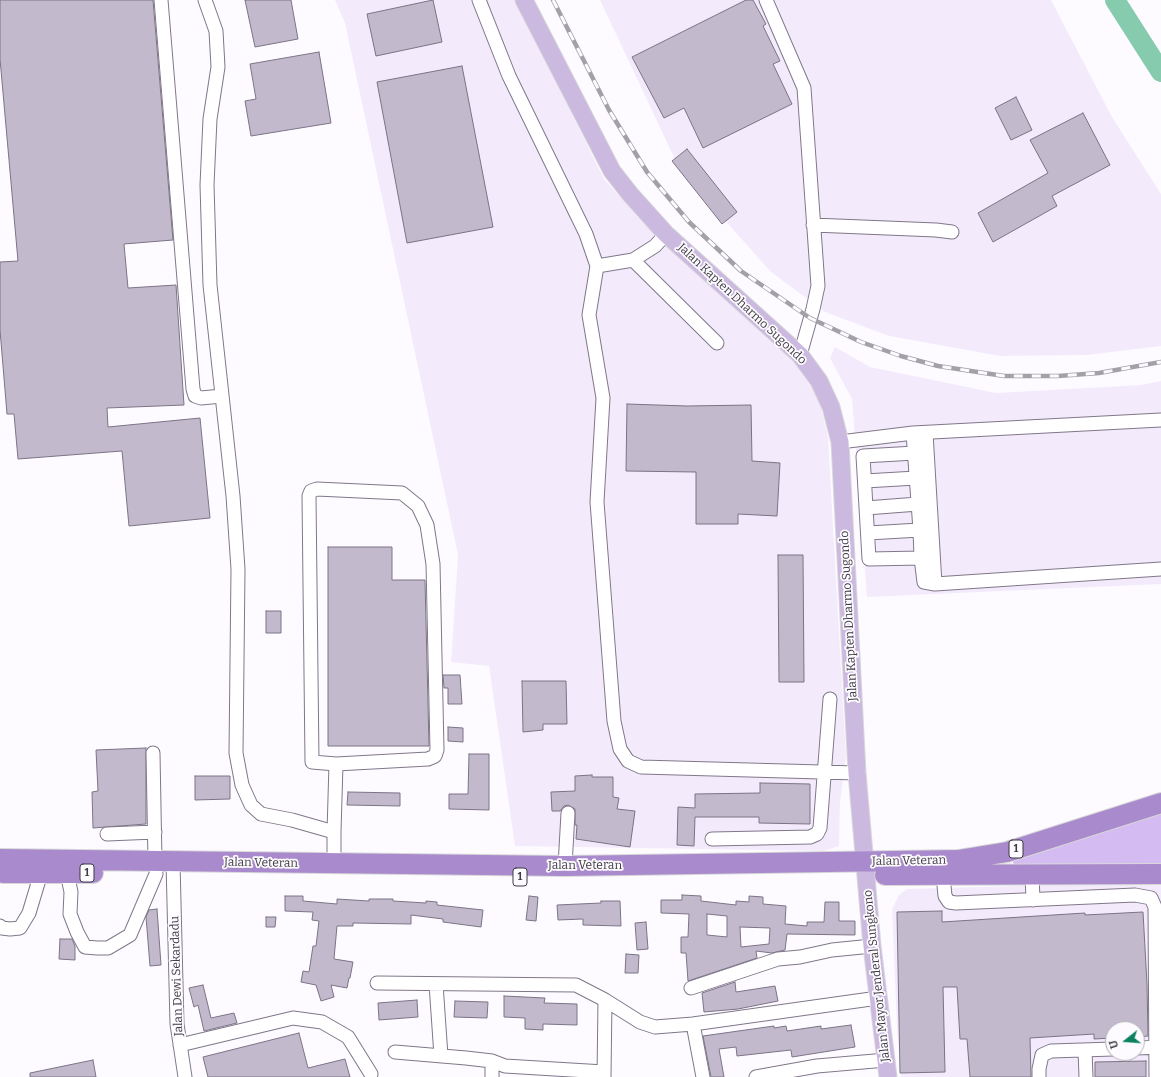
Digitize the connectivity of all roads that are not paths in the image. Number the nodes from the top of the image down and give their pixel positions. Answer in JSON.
{"nodes":[{"id":1,"x":161,"y":0,"type":"edge"},
{"id":2,"x":205,"y":0,"type":"edge"},
{"id":3,"x":479,"y":0,"type":"edge"},
{"id":4,"x":524,"y":0,"type":"edge"},
{"id":5,"x":766,"y":0,"type":"edge"},
{"id":6,"x":813,"y":225,"type":"junction"},
{"id":7,"x":952,"y":232,"type":"dead end"},
{"id":8,"x":666,"y":234,"type":"junction"},
{"id":9,"x":634,"y":260,"type":"junction"},
{"id":10,"x":597,"y":266,"type":"junction"},
{"id":11,"x":717,"y":343,"type":"dead end"},
{"id":12,"x":800,"y":354,"type":"junction"},
{"id":13,"x":222,"y":396,"type":"junction"},
{"id":14,"x":1161,"y":420,"type":"edge"},
{"id":15,"x":913,"y":433,"type":"junction"},
{"id":16,"x":926,"y":433,"type":"junction"},
{"id":17,"x":840,"y":442,"type":"junction"},
{"id":18,"x":915,"y":453,"type":"junction"},
{"id":19,"x":916,"y":478,"type":"junction"},
{"id":20,"x":865,"y":481,"type":"junction"},
{"id":21,"x":918,"y":504,"type":"junction"},
{"id":22,"x":866,"y":508,"type":"junction"},
{"id":23,"x":920,"y":530,"type":"junction"},
{"id":24,"x":868,"y":533,"type":"junction"},
{"id":25,"x":921,"y":558,"type":"junction"},
{"id":26,"x":1161,"y":569,"type":"edge"},
{"id":27,"x":935,"y":584,"type":"junction"},
{"id":28,"x":830,"y":699,"type":"dead end"},
{"id":29,"x":153,"y":753,"type":"dead end"},
{"id":30,"x":336,"y":764,"type":"junction"},
{"id":31,"x":824,"y":772,"type":"junction"},
{"id":32,"x":857,"y":773,"type":"junction"},
{"id":33,"x":1161,"y":803,"type":"edge"},
{"id":34,"x":568,"y":813,"type":"dead end"},
{"id":35,"x":155,"y":832,"type":"junction"},
{"id":36,"x":334,"y":832,"type":"junction"},
{"id":37,"x":106,"y":834,"type":"dead end"},
{"id":38,"x":712,"y":838,"type":"dead end"},
{"id":39,"x":1007,"y":852,"type":"junction"},
{"id":40,"x":0,"y":859,"type":"edge"},
{"id":41,"x":334,"y":864,"type":"junction"},
{"id":42,"x":565,"y":866,"type":"junction"},
{"id":43,"x":165,"y":868,"type":"junction"},
{"id":44,"x":866,"y":869,"type":"junction"},
{"id":45,"x":0,"y":873,"type":"edge"},
{"id":46,"x":41,"y":873,"type":"junction"},
{"id":47,"x":67,"y":873,"type":"junction"},
{"id":48,"x":1009,"y":874,"type":"junction"},
{"id":49,"x":1032,"y":874,"type":"junction"},
{"id":50,"x":1161,"y":874,"type":"edge"},
{"id":51,"x":944,"y":875,"type":"junction"},
{"id":52,"x":1033,"y":900,"type":"junction"},
{"id":53,"x":0,"y":926,"type":"edge"},
{"id":54,"x":872,"y":946,"type":"junction"},
{"id":55,"x":377,"y":983,"type":"dead end"},
{"id":56,"x":436,"y":984,"type":"junction"},
{"id":57,"x":691,"y":988,"type":"dead end"},
{"id":58,"x":878,"y":998,"type":"junction"},
{"id":59,"x":605,"y":1000,"type":"junction"},
{"id":60,"x":693,"y":1024,"type":"junction"},
{"id":61,"x":180,"y":1044,"type":"junction"},
{"id":62,"x":1158,"y":1047,"type":"edge"},
{"id":63,"x":1145,"y":1048,"type":"edge"},
{"id":64,"x":1105,"y":1049,"type":"edge"},
{"id":65,"x":1085,"y":1050,"type":"junction"},
{"id":66,"x":395,"y":1052,"type":"dead end"},
{"id":67,"x":441,"y":1056,"type":"junction"},
{"id":68,"x":492,"y":1061,"type":"junction"},
{"id":69,"x":887,"y":1069,"type":"edge"},
{"id":70,"x":818,"y":1071,"type":"edge"},
{"id":71,"x":371,"y":1074,"type":"dead end"},
{"id":72,"x":604,"y":1075,"type":"edge"},
{"id":73,"x":184,"y":1077,"type":"edge"},
{"id":74,"x":492,"y":1077,"type":"edge"},
{"id":75,"x":703,"y":1077,"type":"edge"},
{"id":76,"x":756,"y":1077,"type":"edge"},
{"id":77,"x":1039,"y":1077,"type":"edge"},
{"id":78,"x":1086,"y":1077,"type":"edge"},
{"id":79,"x":1156,"y":1077,"type":"edge"}],
"edges":[{"from":1,"to":13,"type":"street"},
{"from":2,"to":13,"type":"street"},
{"from":3,"to":10,"type":"street"},
{"from":4,"to":8,"type":"main road","name":"Jalan Kapten Dharmo Sugondo"},
{"from":5,"to":6,"type":"street"},
{"from":6,"to":7,"type":"street"},
{"from":6,"to":12,"type":"street"},
{"from":8,"to":9,"type":"street"},
{"from":8,"to":12,"type":"main road","name":"Jalan Kapten Dharmo Sugondo"},
{"from":9,"to":10,"type":"street"},
{"from":9,"to":11,"type":"street"},
{"from":10,"to":31,"type":"street"},
{"from":12,"to":17,"type":"main road","name":"Jalan Kapten Dharmo Sugondo"},
{"from":13,"to":36,"type":"street"},
{"from":14,"to":16,"type":"street"},
{"from":15,"to":16,"type":"street"},
{"from":15,"to":17,"type":"street"},
{"from":15,"to":18,"type":"street"},
{"from":16,"to":27,"type":"street"},
{"from":17,"to":32,"type":"main road","name":"Jalan Kapten Dharmo Sugondo"},
{"from":18,"to":19,"type":"street"},
{"from":18,"to":20,"type":"street"},
{"from":19,"to":20,"type":"street"},
{"from":19,"to":21,"type":"street"},
{"from":20,"to":22,"type":"street"},
{"from":21,"to":22,"type":"street"},
{"from":21,"to":23,"type":"street"},
{"from":22,"to":24,"type":"street"},
{"from":23,"to":24,"type":"street"},
{"from":23,"to":25,"type":"street"},
{"from":24,"to":25,"type":"street"},
{"from":25,"to":27,"type":"street"},
{"from":26,"to":27,"type":"street"},
{"from":28,"to":31,"type":"street"},
{"from":29,"to":35,"type":"street","name":"Jalan Dewi Sekardadu"},
{"from":30,"to":30,"type":"street"},
{"from":30,"to":36,"type":"street"},
{"from":31,"to":32,"type":"street"},
{"from":31,"to":38,"type":"street"},
{"from":32,"to":44,"type":"main road","name":"Jalan Kapten Dharmo Sugondo"},
{"from":33,"to":39,"type":"highway","name":"Jalan Veteran","number":"1"},
{"from":34,"to":42,"type":"street"},
{"from":35,"to":37,"type":"street"},
{"from":35,"to":43,"type":"street","name":"Jalan Dewi Sekardadu"},
{"from":36,"to":41,"type":"street"},
{"from":39,"to":44,"type":"highway","name":"Jalan Veteran","number":"1"},
{"from":39,"to":48,"type":"highway"},
{"from":40,"to":43,"type":"highway","name":"Jalan Veteran","number":"1"},
{"from":41,"to":42,"type":"highway","name":"Jalan Veteran","number":"1"},
{"from":41,"to":43,"type":"highway","name":"Jalan Veteran","number":"1"},
{"from":42,"to":44,"type":"highway","name":"Jalan Veteran","number":"1"},
{"from":43,"to":44,"type":"highway","name":"Jalan Veteran","number":"1"},
{"from":43,"to":47,"type":"highway","name":"Jalan Veteran","number":"1"},
{"from":43,"to":47,"type":"street"},
{"from":43,"to":61,"type":"street","name":"Jalan Dewi Sekardadu"},
{"from":44,"to":51,"type":"highway","name":"Jalan Veteran","number":"1"},
{"from":44,"to":54,"type":"main road","name":"Jalan Mayor Jenderal Sungkono"},
{"from":45,"to":46,"type":"highway","name":"Jalan Veteran","number":"1"},
{"from":46,"to":47,"type":"highway","name":"Jalan Veteran","number":"1"},
{"from":46,"to":53,"type":"street"},
{"from":48,"to":49,"type":"highway","name":"Jalan Veteran","number":"1"},
{"from":48,"to":51,"type":"highway","name":"Jalan Veteran","number":"1"},
{"from":49,"to":50,"type":"highway","name":"Jalan Veteran","number":"1"},
{"from":49,"to":52,"type":"street"},
{"from":51,"to":52,"type":"street"},
{"from":52,"to":62,"type":"street"},
{"from":54,"to":57,"type":"street"},
{"from":54,"to":58,"type":"main road","name":"Jalan Mayor Jenderal Sungkono"},
{"from":55,"to":56,"type":"street"},
{"from":56,"to":59,"type":"street"},
{"from":56,"to":67,"type":"street"},
{"from":58,"to":60,"type":"street"},
{"from":58,"to":69,"type":"main road","name":"Jalan Mayor Jenderal Sungkono"},
{"from":59,"to":60,"type":"street"},
{"from":59,"to":72,"type":"street"},
{"from":60,"to":75,"type":"street"},
{"from":61,"to":71,"type":"street"},
{"from":61,"to":73,"type":"street","name":"Jalan Dewi Sekardadu"},
{"from":62,"to":63,"type":"street"},
{"from":62,"to":79,"type":"street"},
{"from":64,"to":65,"type":"street"},
{"from":65,"to":77,"type":"street"},
{"from":65,"to":78,"type":"street"},
{"from":66,"to":67,"type":"street"},
{"from":67,"to":68,"type":"street"},
{"from":68,"to":72,"type":"street"},
{"from":68,"to":74,"type":"street"},
{"from":69,"to":70,"type":"street"},
{"from":70,"to":76,"type":"street"}]}
